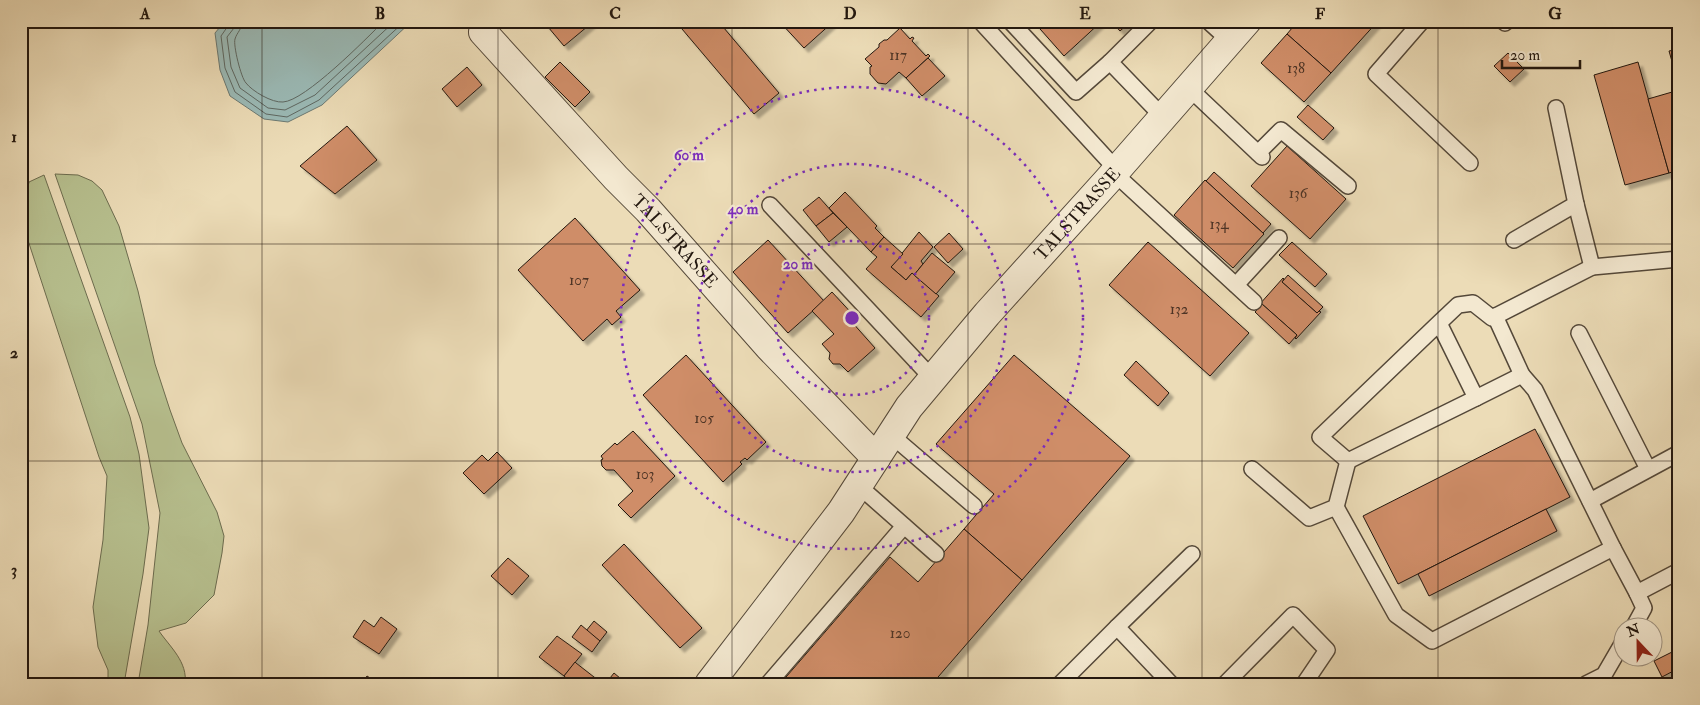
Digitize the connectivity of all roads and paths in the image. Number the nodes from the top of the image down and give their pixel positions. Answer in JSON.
{"nodes":[{"id":1,"x":485,"y":21,"type":"edge"},
{"id":2,"x":980,"y":21,"type":"edge"},
{"id":3,"x":1010,"y":21,"type":"edge"},
{"id":4,"x":1151,"y":21,"type":"edge"},
{"id":5,"x":1208,"y":21,"type":"edge"},
{"id":6,"x":1422,"y":21,"type":"edge"},
{"id":7,"x":1239,"y":31,"type":"edge"},
{"id":8,"x":1110,"y":62,"type":"junction"},
{"id":9,"x":1189,"y":88,"type":"junction"},
{"id":10,"x":1556,"y":108,"type":"dead end"},
{"id":11,"x":1163,"y":117,"type":"junction"},
{"id":12,"x":1470,"y":163,"type":"dead end"},
{"id":13,"x":1116,"y":171,"type":"junction"},
{"id":14,"x":1348,"y":186,"type":"dead end"},
{"id":15,"x":1576,"y":204,"type":"junction"},
{"id":16,"x":770,"y":205,"type":"dead end"},
{"id":17,"x":1279,"y":238,"type":"dead end"},
{"id":18,"x":1514,"y":240,"type":"dead end"},
{"id":19,"x":1679,"y":259,"type":"edge"},
{"id":20,"x":1592,"y":267,"type":"junction"},
{"id":21,"x":1236,"y":285,"type":"junction"},
{"id":22,"x":1254,"y":302,"type":"dead end"},
{"id":23,"x":1495,"y":316,"type":"junction"},
{"id":24,"x":1439,"y":323,"type":"junction"},
{"id":25,"x":1579,"y":333,"type":"dead end"},
{"id":26,"x":1522,"y":375,"type":"junction"},
{"id":27,"x":933,"y":379,"type":"junction"},
{"id":28,"x":1476,"y":398,"type":"junction"},
{"id":29,"x":891,"y":435,"type":"junction"},
{"id":30,"x":1679,"y":453,"type":"edge"},
{"id":31,"x":876,"y":458,"type":"junction"},
{"id":32,"x":1348,"y":461,"type":"junction"},
{"id":33,"x":1252,"y":468,"type":"dead end"},
{"id":34,"x":1648,"y":469,"type":"junction"},
{"id":35,"x":859,"y":486,"type":"junction"},
{"id":36,"x":1590,"y":501,"type":"junction"},
{"id":37,"x":974,"y":506,"type":"dead end"},
{"id":38,"x":1336,"y":507,"type":"junction"},
{"id":39,"x":904,"y":526,"type":"junction"},
{"id":40,"x":1613,"y":548,"type":"junction"},
{"id":41,"x":936,"y":554,"type":"dead end"},
{"id":42,"x":1192,"y":554,"type":"dead end"},
{"id":43,"x":1679,"y":571,"type":"edge"},
{"id":44,"x":1637,"y":593,"type":"junction"},
{"id":45,"x":1638,"y":618,"type":"edge"},
{"id":46,"x":1117,"y":627,"type":"junction"},
{"id":47,"x":1612,"y":667,"type":"edge"},
{"id":48,"x":1607,"y":679,"type":"edge"},
{"id":49,"x":1170,"y":683,"type":"edge"},
{"id":50,"x":709,"y":684,"type":"edge"},
{"id":51,"x":768,"y":684,"type":"edge"},
{"id":52,"x":1060,"y":684,"type":"edge"},
{"id":53,"x":1225,"y":684,"type":"edge"},
{"id":54,"x":1304,"y":684,"type":"edge"},
{"id":55,"x":1586,"y":684,"type":"edge"}],
"edges":[{"from":1,"to":31,"type":"street","name":"TALSTRASSE"},
{"from":2,"to":13,"type":"lane"},
{"from":3,"to":8,"type":"lane"},
{"from":4,"to":8,"type":"lane"},
{"from":5,"to":7,"type":"lane"},
{"from":6,"to":12,"type":"lane"},
{"from":7,"to":9,"type":"street","name":"TALSTRASSE"},
{"from":8,"to":11,"type":"lane"},
{"from":9,"to":11,"type":"street","name":"TALSTRASSE"},
{"from":9,"to":14,"type":"lane"},
{"from":10,"to":15,"type":"lane"},
{"from":11,"to":13,"type":"street","name":"TALSTRASSE"},
{"from":13,"to":21,"type":"lane"},
{"from":13,"to":27,"type":"street","name":"TALSTRASSE"},
{"from":15,"to":18,"type":"lane"},
{"from":15,"to":20,"type":"lane"},
{"from":16,"to":27,"type":"lane"},
{"from":17,"to":21,"type":"lane"},
{"from":19,"to":20,"type":"lane"},
{"from":20,"to":23,"type":"lane"},
{"from":21,"to":22,"type":"lane"},
{"from":23,"to":24,"type":"lane"},
{"from":23,"to":26,"type":"lane"},
{"from":24,"to":28,"type":"lane"},
{"from":24,"to":32,"type":"lane"},
{"from":25,"to":34,"type":"lane"},
{"from":26,"to":28,"type":"lane"},
{"from":26,"to":36,"type":"lane"},
{"from":27,"to":29,"type":"street","name":"TALSTRASSE"},
{"from":28,"to":32,"type":"lane"},
{"from":29,"to":31,"type":"street","name":"TALSTRASSE"},
{"from":29,"to":37,"type":"lane"},
{"from":30,"to":34,"type":"lane"},
{"from":31,"to":35,"type":"street","name":"TALSTRASSE"},
{"from":32,"to":38,"type":"lane"},
{"from":33,"to":38,"type":"lane"},
{"from":34,"to":36,"type":"lane"},
{"from":35,"to":39,"type":"lane"},
{"from":35,"to":50,"type":"street","name":"TALSTRASSE"},
{"from":36,"to":40,"type":"lane"},
{"from":38,"to":40,"type":"lane"},
{"from":39,"to":41,"type":"lane"},
{"from":39,"to":51,"type":"lane"},
{"from":40,"to":44,"type":"lane"},
{"from":42,"to":46,"type":"lane"},
{"from":43,"to":44,"type":"lane"},
{"from":44,"to":45,"type":"lane"},
{"from":46,"to":49,"type":"lane"},
{"from":46,"to":52,"type":"lane"},
{"from":47,"to":48,"type":"lane"},
{"from":48,"to":55,"type":"lane"},
{"from":53,"to":54,"type":"lane"}]}
